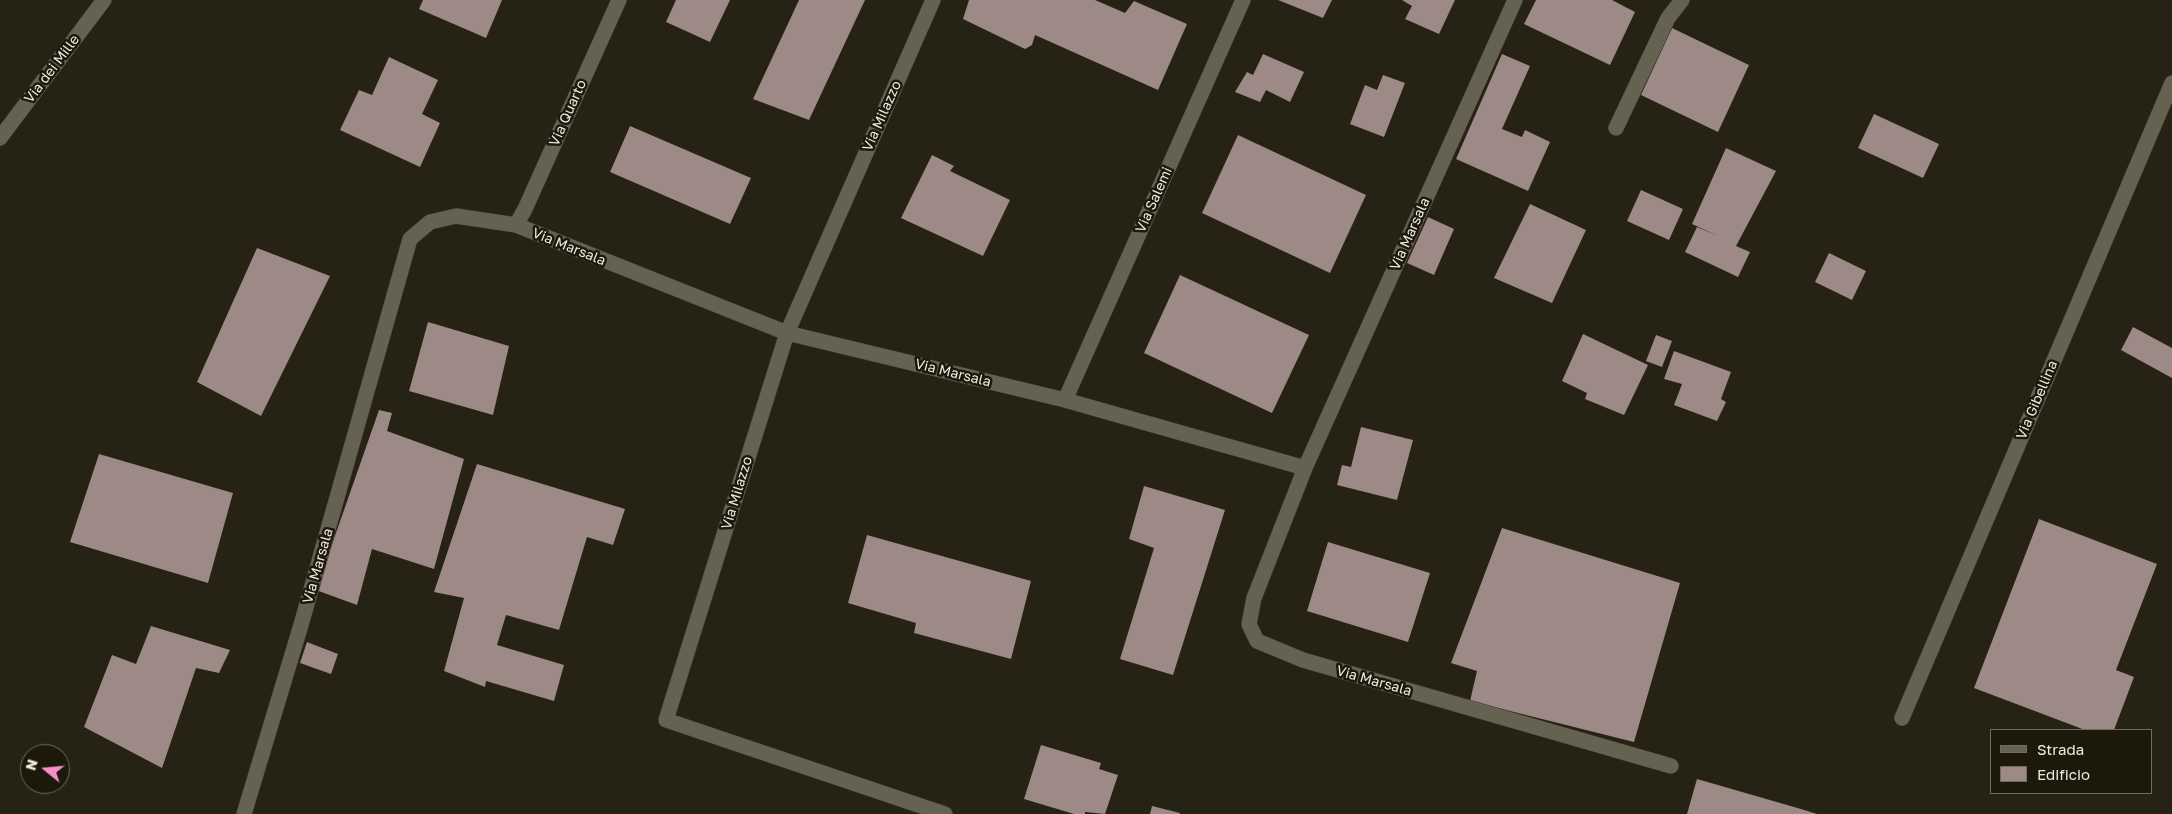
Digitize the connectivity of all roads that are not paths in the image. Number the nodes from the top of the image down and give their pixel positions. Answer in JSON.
{"nodes":[{"id":1,"x":104,"y":0,"type":"edge"},
{"id":2,"x":619,"y":0,"type":"edge"},
{"id":3,"x":933,"y":0,"type":"edge"},
{"id":4,"x":1243,"y":0,"type":"edge"},
{"id":5,"x":1515,"y":0,"type":"edge"},
{"id":6,"x":1682,"y":0,"type":"edge"},
{"id":7,"x":2172,"y":83,"type":"edge"},
{"id":8,"x":1616,"y":128,"type":"dead end"},
{"id":9,"x":0,"y":138,"type":"edge"},
{"id":10,"x":516,"y":225,"type":"junction"},
{"id":11,"x":787,"y":333,"type":"junction"},
{"id":12,"x":1066,"y":400,"type":"junction"},
{"id":13,"x":1305,"y":468,"type":"junction"},
{"id":14,"x":1902,"y":718,"type":"dead end"},
{"id":15,"x":1671,"y":766,"type":"dead end"},
{"id":16,"x":244,"y":814,"type":"edge"},
{"id":17,"x":945,"y":814,"type":"edge"}],
"edges":[{"from":1,"to":9,"type":"street","name":"Via dei Mille"},
{"from":2,"to":10,"type":"street","name":"Via Quarto"},
{"from":3,"to":11,"type":"street","name":"Via Milazzo"},
{"from":4,"to":12,"type":"street","name":"Via Salemi"},
{"from":5,"to":13,"type":"street","name":"Via Marsala"},
{"from":6,"to":8,"type":"street"},
{"from":7,"to":14,"type":"street","name":"Via Gibellina"},
{"from":10,"to":11,"type":"street","name":"Via Marsala"},
{"from":10,"to":16,"type":"street","name":"Via Marsala"},
{"from":11,"to":12,"type":"street","name":"Via Marsala"},
{"from":11,"to":17,"type":"street","name":"Via Milazzo"},
{"from":12,"to":13,"type":"street","name":"Via Marsala"},
{"from":13,"to":15,"type":"street","name":"Via Marsala"}]}
